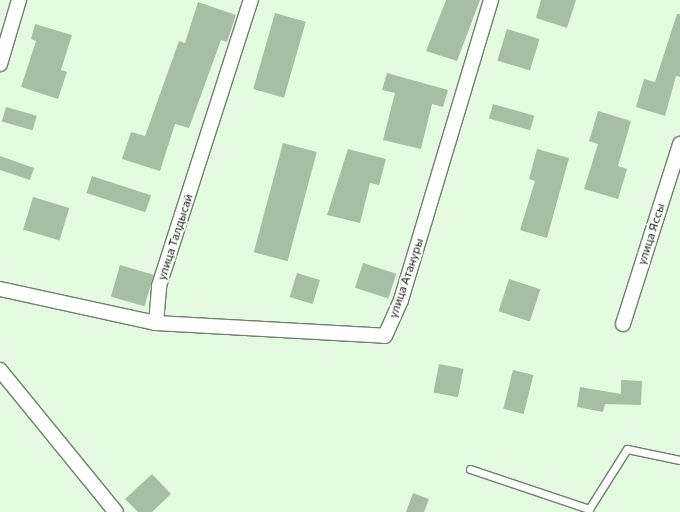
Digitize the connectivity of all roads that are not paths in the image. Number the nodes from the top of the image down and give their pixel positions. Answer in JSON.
{"nodes":[{"id":1,"x":19,"y":0,"type":"edge"},
{"id":2,"x":251,"y":0,"type":"edge"},
{"id":3,"x":491,"y":0,"type":"edge"},
{"id":4,"x":0,"y":64,"type":"edge"},
{"id":5,"x":680,"y":144,"type":"edge"},
{"id":6,"x":0,"y":289,"type":"edge"},
{"id":7,"x":156,"y":323,"type":"junction"},
{"id":8,"x":622,"y":324,"type":"dead end"},
{"id":9,"x":0,"y":370,"type":"edge"},
{"id":10,"x":680,"y":460,"type":"edge"},
{"id":11,"x":470,"y":469,"type":"dead end"},
{"id":12,"x":116,"y":512,"type":"edge"}],
"edges":[{"from":1,"to":4,"type":"street"},
{"from":2,"to":7,"type":"street","name":"улица Талдысай"},
{"from":3,"to":7,"type":"street","name":"улица Атануры"},
{"from":5,"to":8,"type":"street","name":"улица Яссы"},
{"from":6,"to":7,"type":"street"},
{"from":9,"to":12,"type":"street"},
{"from":10,"to":11,"type":"lane"}]}
